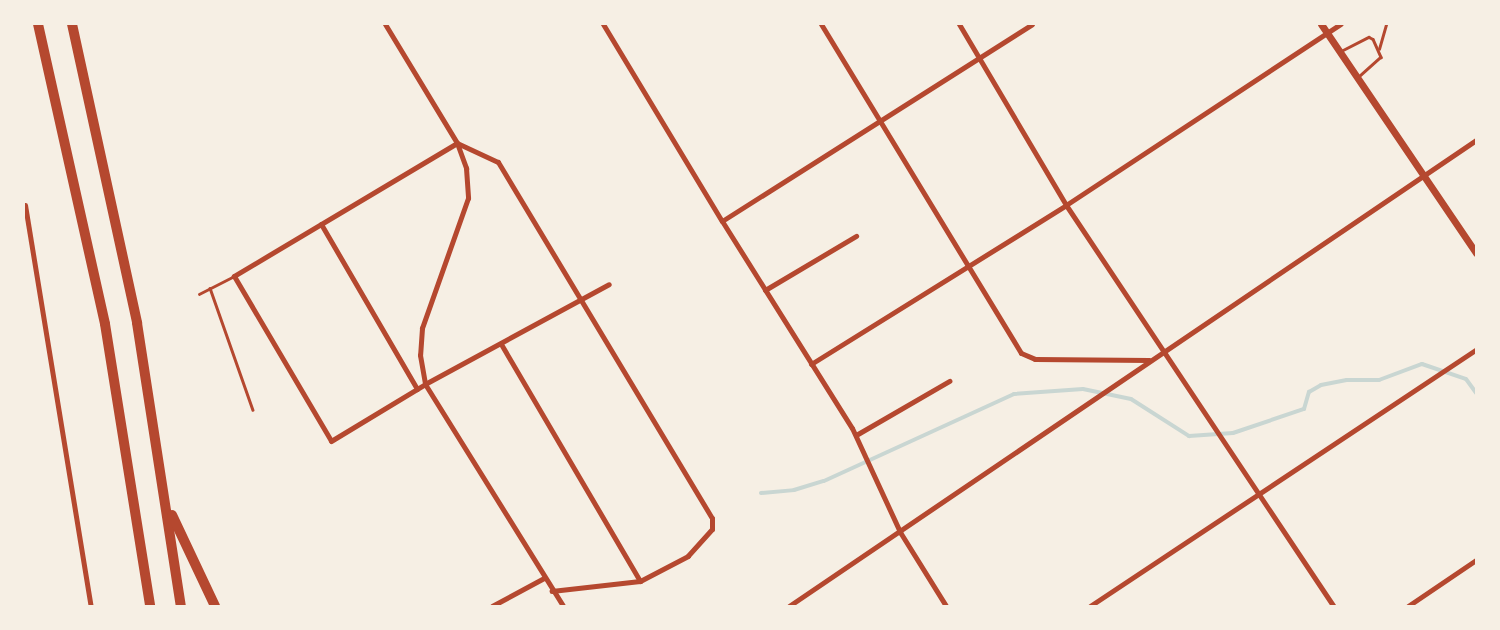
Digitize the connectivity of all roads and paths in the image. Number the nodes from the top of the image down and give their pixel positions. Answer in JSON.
{"nodes":[{"id":1,"x":38,"y":24,"type":"edge"},
{"id":2,"x":72,"y":24,"type":"edge"},
{"id":3,"x":386,"y":24,"type":"edge"},
{"id":4,"x":603,"y":24,"type":"edge"},
{"id":5,"x":821,"y":24,"type":"edge"},
{"id":6,"x":959,"y":24,"type":"edge"},
{"id":7,"x":1032,"y":24,"type":"edge"},
{"id":8,"x":1321,"y":24,"type":"edge"},
{"id":9,"x":1341,"y":24,"type":"edge"},
{"id":10,"x":1386,"y":24,"type":"edge"},
{"id":11,"x":1327,"y":33,"type":"junction"},
{"id":12,"x":1379,"y":49,"type":"junction"},
{"id":13,"x":1340,"y":52,"type":"junction"},
{"id":14,"x":980,"y":58,"type":"junction"},
{"id":15,"x":1358,"y":79,"type":"junction"},
{"id":16,"x":880,"y":120,"type":"junction"},
{"id":17,"x":1476,"y":140,"type":"edge"},
{"id":18,"x":457,"y":143,"type":"junction"},
{"id":19,"x":1423,"y":176,"type":"junction"},
{"id":20,"x":25,"y":205,"type":"dead end"},
{"id":21,"x":1066,"y":205,"type":"junction"},
{"id":22,"x":722,"y":221,"type":"junction"},
{"id":23,"x":321,"y":224,"type":"junction"},
{"id":24,"x":856,"y":236,"type":"dead end"},
{"id":25,"x":1476,"y":253,"type":"edge"},
{"id":26,"x":967,"y":267,"type":"junction"},
{"id":27,"x":234,"y":276,"type":"junction"},
{"id":28,"x":609,"y":284,"type":"dead end"},
{"id":29,"x":210,"y":288,"type":"junction"},
{"id":30,"x":765,"y":290,"type":"junction"},
{"id":31,"x":199,"y":294,"type":"dead end"},
{"id":32,"x":580,"y":300,"type":"junction"},
{"id":33,"x":501,"y":344,"type":"junction"},
{"id":34,"x":1476,"y":350,"type":"edge"},
{"id":35,"x":1162,"y":353,"type":"junction"},
{"id":36,"x":1149,"y":360,"type":"junction"},
{"id":37,"x":811,"y":364,"type":"junction"},
{"id":38,"x":948,"y":381,"type":"dead end"},
{"id":39,"x":425,"y":384,"type":"junction"},
{"id":40,"x":417,"y":389,"type":"junction"},
{"id":41,"x":253,"y":410,"type":"dead end"},
{"id":42,"x":856,"y":436,"type":"junction"},
{"id":43,"x":1260,"y":495,"type":"junction"},
{"id":44,"x":167,"y":504,"type":"junction"},
{"id":45,"x":900,"y":532,"type":"junction"},
{"id":46,"x":1476,"y":560,"type":"edge"},
{"id":47,"x":544,"y":578,"type":"junction"},
{"id":48,"x":640,"y":581,"type":"junction"},
{"id":49,"x":552,"y":591,"type":"junction"},
{"id":50,"x":92,"y":606,"type":"edge"},
{"id":51,"x":150,"y":606,"type":"edge"},
{"id":52,"x":181,"y":606,"type":"edge"},
{"id":53,"x":215,"y":606,"type":"edge"},
{"id":54,"x":492,"y":606,"type":"edge"},
{"id":55,"x":563,"y":606,"type":"edge"},
{"id":56,"x":789,"y":606,"type":"edge"},
{"id":57,"x":946,"y":606,"type":"edge"},
{"id":58,"x":1090,"y":606,"type":"edge"},
{"id":59,"x":1333,"y":606,"type":"edge"},
{"id":60,"x":1408,"y":606,"type":"edge"}],
"edges":[{"from":1,"to":51,"type":"highway"},
{"from":2,"to":44,"type":"highway"},
{"from":3,"to":18,"type":"street"},
{"from":4,"to":22,"type":"street"},
{"from":5,"to":16,"type":"street"},
{"from":6,"to":14,"type":"street"},
{"from":7,"to":14,"type":"street"},
{"from":8,"to":11,"type":"street"},
{"from":9,"to":11,"type":"street"},
{"from":10,"to":12,"type":"lane"},
{"from":11,"to":13,"type":"street"},
{"from":11,"to":21,"type":"street"},
{"from":12,"to":13,"type":"lane"},
{"from":12,"to":15,"type":"lane"},
{"from":13,"to":15,"type":"street"},
{"from":14,"to":16,"type":"street"},
{"from":14,"to":21,"type":"street"},
{"from":15,"to":19,"type":"street"},
{"from":16,"to":22,"type":"street"},
{"from":16,"to":26,"type":"street"},
{"from":17,"to":19,"type":"street"},
{"from":18,"to":23,"type":"street"},
{"from":18,"to":32,"type":"street"},
{"from":18,"to":39,"type":"street"},
{"from":19,"to":25,"type":"street"},
{"from":19,"to":35,"type":"street"},
{"from":20,"to":50,"type":"street"},
{"from":21,"to":26,"type":"street"},
{"from":21,"to":35,"type":"street"},
{"from":22,"to":30,"type":"street"},
{"from":23,"to":27,"type":"street"},
{"from":23,"to":40,"type":"street"},
{"from":24,"to":30,"type":"street"},
{"from":26,"to":36,"type":"street"},
{"from":26,"to":37,"type":"street"},
{"from":27,"to":29,"type":"lane"},
{"from":27,"to":40,"type":"street"},
{"from":28,"to":32,"type":"street"},
{"from":29,"to":31,"type":"lane"},
{"from":29,"to":41,"type":"lane"},
{"from":30,"to":37,"type":"street"},
{"from":32,"to":33,"type":"street"},
{"from":32,"to":48,"type":"street"},
{"from":33,"to":39,"type":"street"},
{"from":33,"to":48,"type":"street"},
{"from":34,"to":43,"type":"street"},
{"from":35,"to":36,"type":"street"},
{"from":35,"to":43,"type":"street"},
{"from":36,"to":45,"type":"street"},
{"from":37,"to":42,"type":"street"},
{"from":38,"to":42,"type":"street"},
{"from":39,"to":40,"type":"street"},
{"from":39,"to":47,"type":"street"},
{"from":42,"to":45,"type":"street"},
{"from":43,"to":58,"type":"street"},
{"from":43,"to":59,"type":"street"},
{"from":44,"to":52,"type":"highway"},
{"from":44,"to":53,"type":"highway"},
{"from":45,"to":56,"type":"street"},
{"from":45,"to":57,"type":"street"},
{"from":46,"to":60,"type":"street"},
{"from":47,"to":49,"type":"street"},
{"from":47,"to":54,"type":"street"},
{"from":48,"to":49,"type":"street"},
{"from":49,"to":55,"type":"street"}]}
